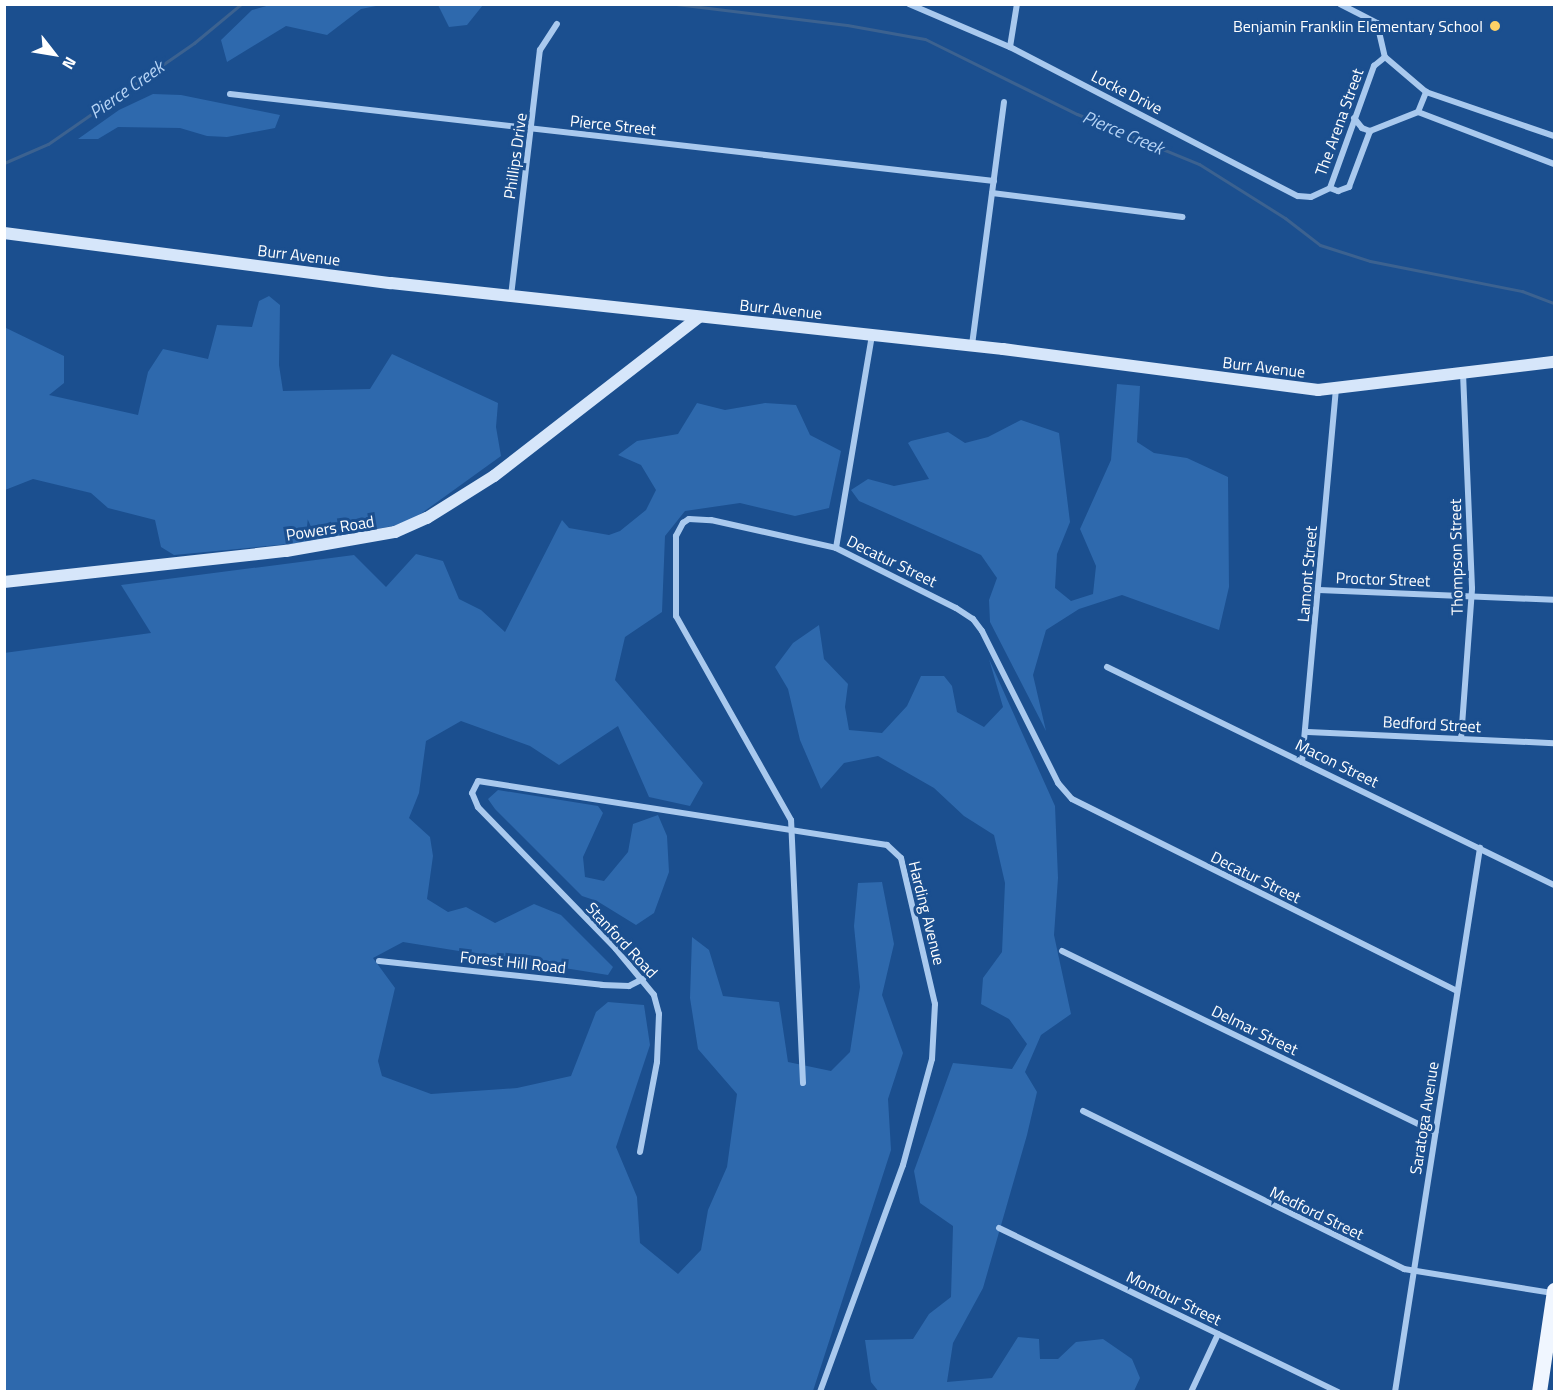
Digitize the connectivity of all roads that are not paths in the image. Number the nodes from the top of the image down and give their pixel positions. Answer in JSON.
{"nodes":[{"id":1,"x":909,"y":4,"type":"edge"},
{"id":2,"x":1017,"y":4,"type":"edge"},
{"id":3,"x":1340,"y":4,"type":"edge"},
{"id":4,"x":557,"y":24,"type":"dead end"},
{"id":5,"x":1010,"y":47,"type":"junction"},
{"id":6,"x":1385,"y":57,"type":"junction"},
{"id":7,"x":1426,"y":92,"type":"junction"},
{"id":8,"x":230,"y":94,"type":"dead end"},
{"id":9,"x":1004,"y":102,"type":"dead end"},
{"id":10,"x":1418,"y":112,"type":"junction"},
{"id":11,"x":1354,"y":118,"type":"junction"},
{"id":12,"x":532,"y":130,"type":"junction"},
{"id":13,"x":1371,"y":131,"type":"junction"},
{"id":14,"x":1554,"y":136,"type":"edge"},
{"id":15,"x":1554,"y":164,"type":"edge"},
{"id":16,"x":994,"y":181,"type":"junction"},
{"id":17,"x":1330,"y":188,"type":"junction"},
{"id":18,"x":992,"y":193,"type":"junction"},
{"id":19,"x":1182,"y":217,"type":"dead end"},
{"id":20,"x":4,"y":233,"type":"edge"},
{"id":21,"x":511,"y":296,"type":"junction"},
{"id":22,"x":699,"y":317,"type":"junction"},
{"id":23,"x":872,"y":335,"type":"junction"},
{"id":24,"x":972,"y":345,"type":"junction"},
{"id":25,"x":1554,"y":362,"type":"edge"},
{"id":26,"x":1463,"y":374,"type":"junction"},
{"id":27,"x":1336,"y":389,"type":"junction"},
{"id":28,"x":836,"y":548,"type":"junction"},
{"id":29,"x":4,"y":582,"type":"edge"},
{"id":30,"x":1319,"y":590,"type":"junction"},
{"id":31,"x":1472,"y":596,"type":"junction"},
{"id":32,"x":1554,"y":600,"type":"edge"},
{"id":33,"x":1107,"y":667,"type":"dead end"},
{"id":34,"x":1308,"y":732,"type":"junction"},
{"id":35,"x":1461,"y":739,"type":"junction"},
{"id":36,"x":1554,"y":743,"type":"edge"},
{"id":37,"x":1302,"y":762,"type":"junction"},
{"id":38,"x":475,"y":783,"type":"joint"},
{"id":39,"x":791,"y":832,"type":"junction"},
{"id":40,"x":1480,"y":849,"type":"junction"},
{"id":41,"x":1554,"y":885,"type":"edge"},
{"id":42,"x":1062,"y":951,"type":"dead end"},
{"id":43,"x":379,"y":961,"type":"dead end"},
{"id":44,"x":643,"y":979,"type":"junction"},
{"id":45,"x":1457,"y":991,"type":"junction"},
{"id":46,"x":803,"y":1083,"type":"dead end"},
{"id":47,"x":1083,"y":1111,"type":"dead end"},
{"id":48,"x":1435,"y":1132,"type":"junction"},
{"id":49,"x":640,"y":1152,"type":"dead end"},
{"id":50,"x":999,"y":1228,"type":"dead end"},
{"id":51,"x":1414,"y":1272,"type":"junction"},
{"id":52,"x":1554,"y":1292,"type":"edge"},
{"id":53,"x":1218,"y":1334,"type":"junction"},
{"id":54,"x":1550,"y":1345,"type":"edge"},
{"id":55,"x":820,"y":1392,"type":"edge"},
{"id":56,"x":1191,"y":1392,"type":"edge"},
{"id":57,"x":1338,"y":1392,"type":"edge"},
{"id":58,"x":1395,"y":1392,"type":"edge"},
{"id":59,"x":1539,"y":1392,"type":"edge"}],
"edges":[{"from":1,"to":5,"type":"street","name":"Locke Drive"},
{"from":2,"to":5,"type":"street"},
{"from":3,"to":6,"type":"street"},
{"from":4,"to":12,"type":"street","name":"Phillips Drive"},
{"from":5,"to":17,"type":"street","name":"Locke Drive"},
{"from":6,"to":7,"type":"street","name":"The Arena Street"},
{"from":6,"to":11,"type":"street","name":"The Arena Street"},
{"from":7,"to":10,"type":"street"},
{"from":7,"to":14,"type":"street","name":"The Arena Street"},
{"from":8,"to":12,"type":"street","name":"Pierce Street"},
{"from":9,"to":16,"type":"street"},
{"from":10,"to":13,"type":"street","name":"The Arena Street"},
{"from":10,"to":15,"type":"street"},
{"from":11,"to":13,"type":"street"},
{"from":11,"to":17,"type":"street","name":"The Arena Street"},
{"from":12,"to":16,"type":"street","name":"Pierce Street"},
{"from":12,"to":21,"type":"street","name":"Phillips Drive"},
{"from":13,"to":17,"type":"street","name":"The Arena Street"},
{"from":16,"to":18,"type":"street"},
{"from":18,"to":19,"type":"street"},
{"from":18,"to":24,"type":"street"},
{"from":20,"to":21,"type":"street","name":"Burr Avenue"},
{"from":21,"to":22,"type":"street","name":"Burr Avenue"},
{"from":22,"to":23,"type":"street","name":"Burr Avenue"},
{"from":22,"to":29,"type":"street","name":"Powers Road"},
{"from":23,"to":24,"type":"street","name":"Burr Avenue"},
{"from":23,"to":28,"type":"street"},
{"from":24,"to":27,"type":"street","name":"Burr Avenue"},
{"from":25,"to":26,"type":"street","name":"Burr Avenue"},
{"from":26,"to":27,"type":"street","name":"Burr Avenue"},
{"from":26,"to":31,"type":"street","name":"Thompson Street"},
{"from":27,"to":30,"type":"street","name":"Lamont Street"},
{"from":28,"to":39,"type":"street","name":"Decatur Street"},
{"from":28,"to":45,"type":"street","name":"Decatur Street"},
{"from":30,"to":31,"type":"street","name":"Proctor Street"},
{"from":30,"to":34,"type":"street","name":"Lamont Street"},
{"from":31,"to":32,"type":"street","name":"Proctor Street"},
{"from":31,"to":35,"type":"street","name":"Thompson Street"},
{"from":33,"to":37,"type":"street","name":"Macon Street"},
{"from":34,"to":35,"type":"street","name":"Bedford Street"},
{"from":34,"to":37,"type":"street","name":"Lamont Street"},
{"from":35,"to":36,"type":"street","name":"Bedford Street"},
{"from":37,"to":40,"type":"street","name":"Macon Street"},
{"from":38,"to":39,"type":"street","name":"Harding Avenue"},
{"from":38,"to":44,"type":"street","name":"Stanford Road"},
{"from":39,"to":46,"type":"street","name":"Decatur Street"},
{"from":39,"to":55,"type":"street","name":"Harding Avenue"},
{"from":40,"to":41,"type":"street","name":"Macon Street"},
{"from":40,"to":45,"type":"street","name":"Saratoga Avenue"},
{"from":42,"to":48,"type":"street","name":"Delmar Street"},
{"from":43,"to":44,"type":"street","name":"Forest Hill Road"},
{"from":44,"to":49,"type":"street","name":"Stanford Road"},
{"from":45,"to":48,"type":"street","name":"Saratoga Avenue"},
{"from":47,"to":51,"type":"street","name":"Medford Street"},
{"from":48,"to":51,"type":"street","name":"Saratoga Avenue"},
{"from":50,"to":53,"type":"street","name":"Montour Street"},
{"from":51,"to":52,"type":"street","name":"Medford Street"},
{"from":51,"to":58,"type":"street","name":"Saratoga Avenue"},
{"from":52,"to":54,"type":"main road"},
{"from":53,"to":56,"type":"street"},
{"from":53,"to":57,"type":"street","name":"Montour Street"},
{"from":54,"to":59,"type":"main road"}]}
